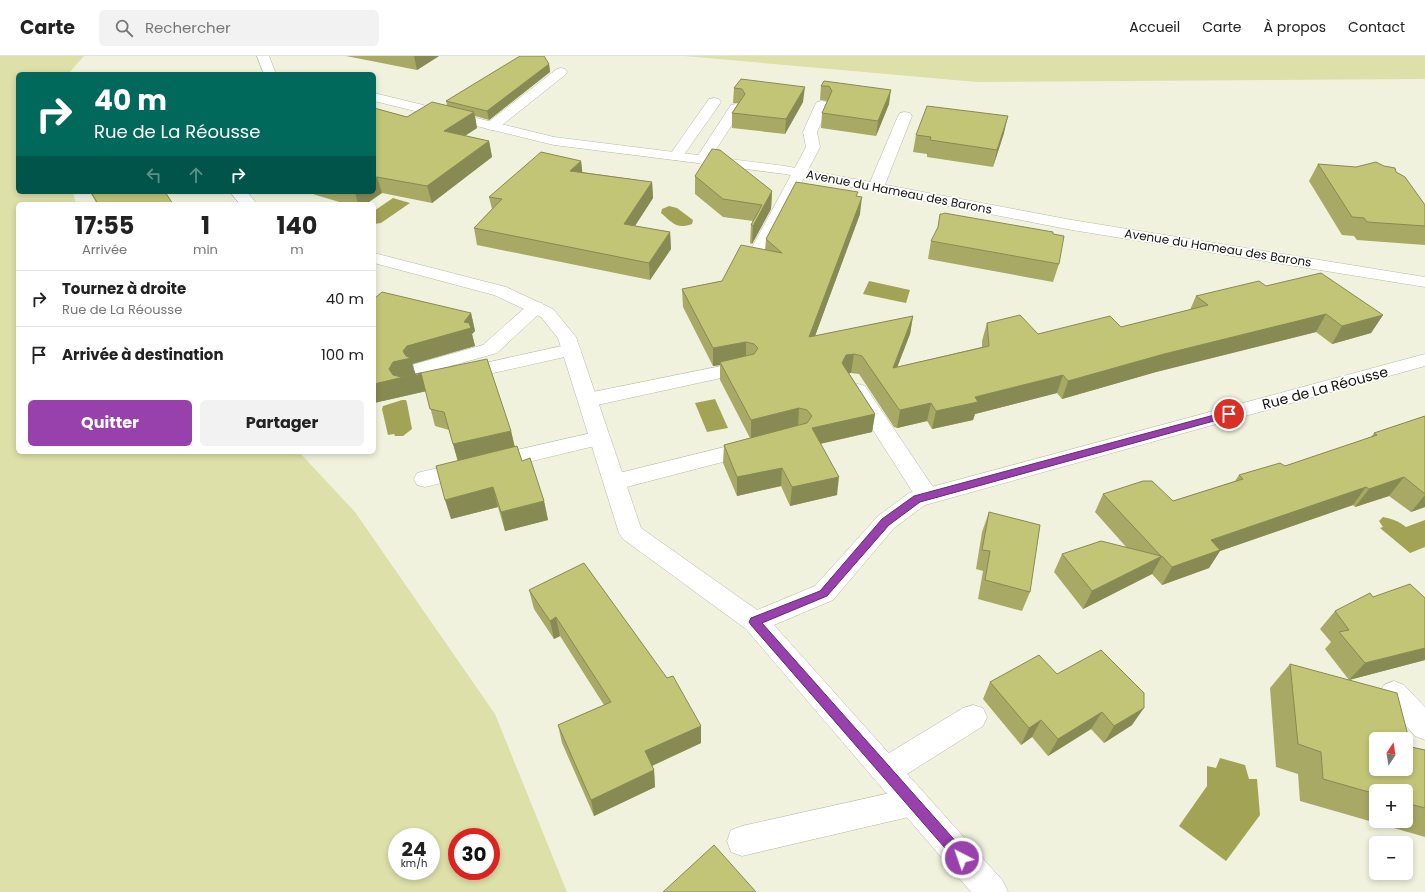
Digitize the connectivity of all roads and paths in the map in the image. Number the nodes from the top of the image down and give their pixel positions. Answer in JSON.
{"nodes":[{"id":1,"x":263,"y":56,"type":"edge"},
{"id":2,"x":269,"y":72,"type":"edge"},
{"id":3,"x":561,"y":72,"type":"dead end"},
{"id":4,"x":376,"y":98,"type":"edge"},
{"id":5,"x":714,"y":102,"type":"dead end"},
{"id":6,"x":822,"y":105,"type":"dead end"},
{"id":7,"x":736,"y":108,"type":"edge"},
{"id":8,"x":906,"y":116,"type":"dead end"},
{"id":9,"x":492,"y":126,"type":"junction"},
{"id":10,"x":676,"y":156,"type":"junction"},
{"id":11,"x":702,"y":160,"type":"junction"},
{"id":12,"x":800,"y":173,"type":"junction"},
{"id":13,"x":876,"y":188,"type":"junction"},
{"id":14,"x":240,"y":194,"type":"edge"},
{"id":15,"x":247,"y":202,"type":"edge"},
{"id":16,"x":758,"y":251,"type":"edge"},
{"id":17,"x":376,"y":259,"type":"edge"},
{"id":18,"x":1425,"y":282,"type":"edge"},
{"id":19,"x":536,"y":307,"type":"junction"},
{"id":20,"x":571,"y":350,"type":"junction"},
{"id":21,"x":1425,"y":360,"type":"edge"},
{"id":22,"x":746,"y":366,"type":"edge"},
{"id":23,"x":851,"y":380,"type":"edge"},
{"id":24,"x":588,"y":400,"type":"junction"},
{"id":25,"x":600,"y":438,"type":"junction"},
{"id":26,"x":776,"y":441,"type":"edge"},
{"id":27,"x":425,"y":479,"type":"dead end"},
{"id":28,"x":615,"y":482,"type":"junction"},
{"id":29,"x":927,"y":496,"type":"junction"},
{"id":30,"x":755,"y":622,"type":"junction"},
{"id":31,"x":1394,"y":693,"type":"edge"},
{"id":32,"x":973,"y":717,"type":"dead end"},
{"id":33,"x":1425,"y":727,"type":"edge"},
{"id":34,"x":886,"y":771,"type":"junction"},
{"id":35,"x":912,"y":802,"type":"junction"},
{"id":36,"x":742,"y":841,"type":"dead end"},
{"id":37,"x":992,"y":892,"type":"edge"}],
"edges":[{"from":1,"to":2,"type":"street"},
{"from":3,"to":9,"type":"street"},
{"from":4,"to":9,"type":"street","name":"Avenue du Hameau des Barons"},
{"from":5,"to":10,"type":"street"},
{"from":6,"to":12,"type":"street"},
{"from":7,"to":11,"type":"street"},
{"from":8,"to":13,"type":"street"},
{"from":9,"to":10,"type":"street","name":"Avenue du Hameau des Barons"},
{"from":10,"to":11,"type":"street","name":"Avenue du Hameau des Barons"},
{"from":11,"to":12,"type":"street","name":"Avenue du Hameau des Barons"},
{"from":12,"to":13,"type":"street","name":"Avenue du Hameau des Barons"},
{"from":12,"to":16,"type":"street"},
{"from":13,"to":18,"type":"street","name":"Avenue du Hameau des Barons"},
{"from":14,"to":15,"type":"street"},
{"from":17,"to":19,"type":"street"},
{"from":19,"to":20,"type":"street"},
{"from":19,"to":20,"type":"street"},
{"from":20,"to":24,"type":"street"},
{"from":21,"to":29,"type":"street","name":"Rue de La Réousse"},
{"from":22,"to":24,"type":"street"},
{"from":23,"to":29,"type":"street"},
{"from":24,"to":25,"type":"street"},
{"from":25,"to":27,"type":"street"},
{"from":25,"to":28,"type":"street"},
{"from":26,"to":28,"type":"street"},
{"from":28,"to":30,"type":"street"},
{"from":29,"to":30,"type":"street","name":"Rue de La Réousse"},
{"from":30,"to":34,"type":"street"},
{"from":31,"to":33,"type":"street"},
{"from":32,"to":34,"type":"street"},
{"from":34,"to":35,"type":"street"},
{"from":35,"to":36,"type":"street"},
{"from":35,"to":37,"type":"street"}]}
